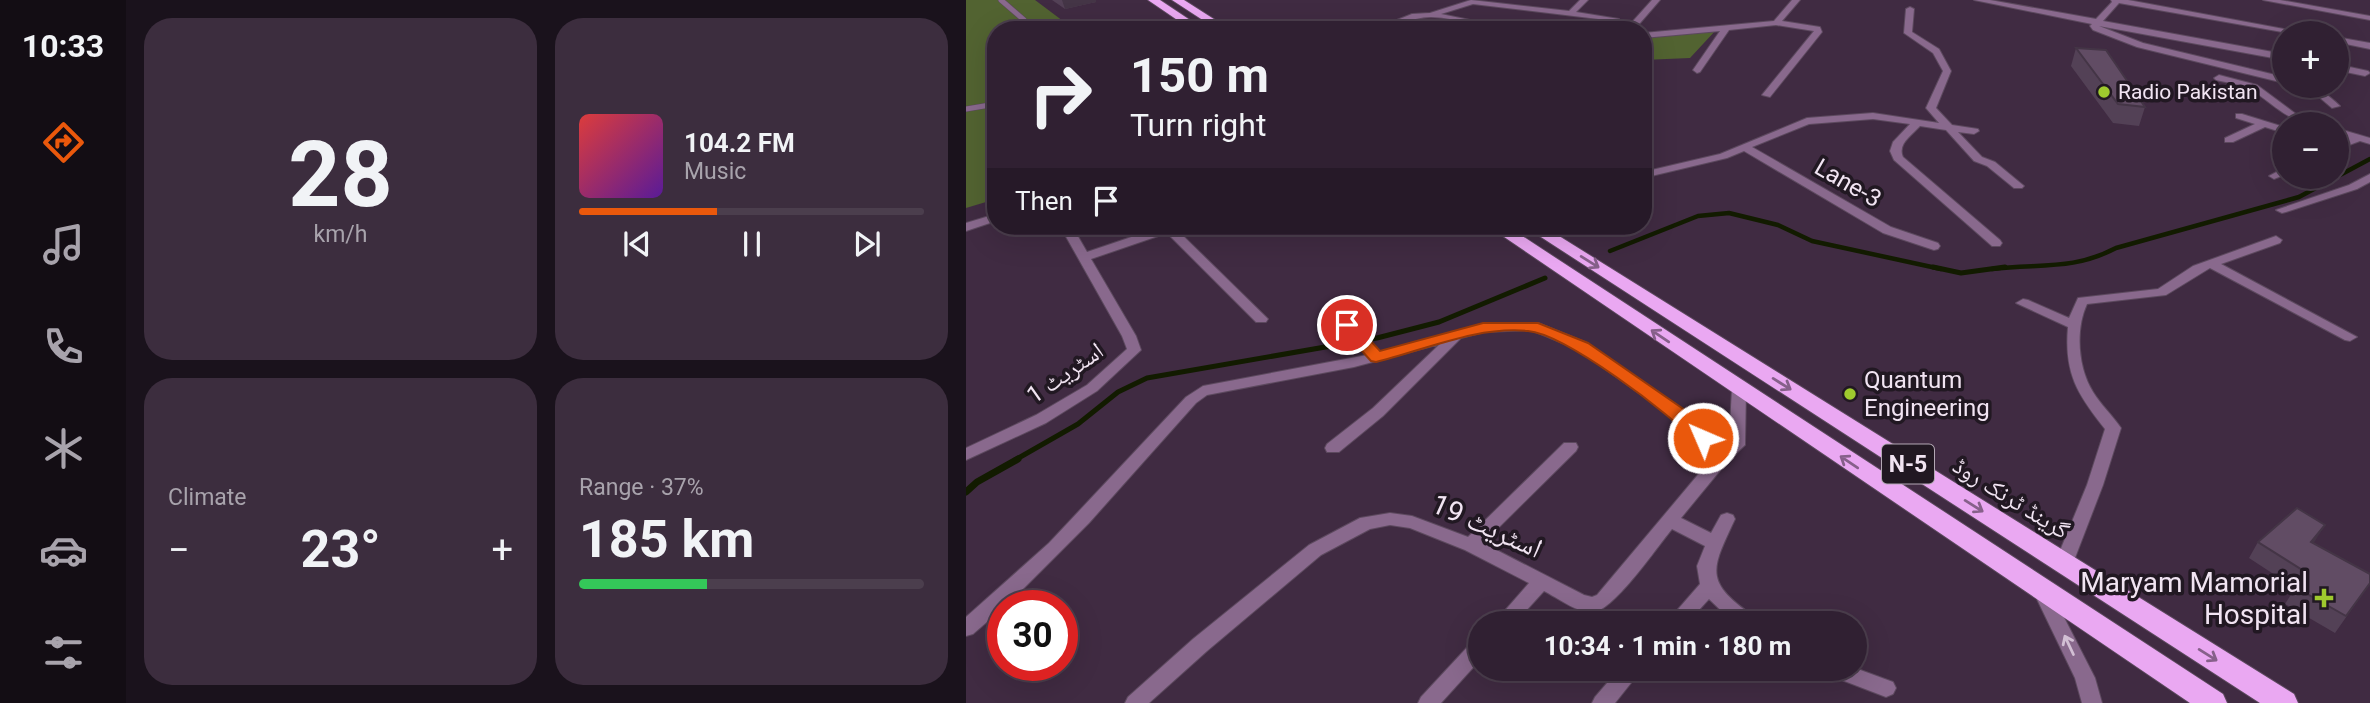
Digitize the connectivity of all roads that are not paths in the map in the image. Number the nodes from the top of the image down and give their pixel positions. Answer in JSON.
{"nodes":[{"id":1,"x":1001,"y":0,"type":"edge"},
{"id":2,"x":1153,"y":0,"type":"edge"},
{"id":3,"x":1177,"y":0,"type":"edge"},
{"id":4,"x":1584,"y":0,"type":"edge"},
{"id":5,"x":1656,"y":0,"type":"edge"},
{"id":6,"x":1796,"y":0,"type":"edge"},
{"id":7,"x":1978,"y":0,"type":"edge"},
{"id":8,"x":2117,"y":0,"type":"edge"},
{"id":9,"x":2267,"y":0,"type":"edge"},
{"id":10,"x":2336,"y":0,"type":"edge"},
{"id":11,"x":1476,"y":1,"type":"edge"},
{"id":12,"x":1910,"y":9,"type":"dead end"},
{"id":13,"x":2332,"y":11,"type":"junction"},
{"id":14,"x":1570,"y":14,"type":"junction"},
{"id":15,"x":1432,"y":15,"type":"junction"},
{"id":16,"x":2370,"y":18,"type":"edge"},
{"id":17,"x":1615,"y":19,"type":"dead end"},
{"id":18,"x":1024,"y":21,"type":"edge"},
{"id":19,"x":1186,"y":21,"type":"edge"},
{"id":20,"x":1211,"y":21,"type":"edge"},
{"id":21,"x":1401,"y":21,"type":"edge"},
{"id":22,"x":1465,"y":21,"type":"edge"},
{"id":23,"x":1637,"y":21,"type":"edge"},
{"id":24,"x":2098,"y":22,"type":"junction"},
{"id":25,"x":1776,"y":23,"type":"junction"},
{"id":26,"x":1727,"y":27,"type":"junction"},
{"id":27,"x":2272,"y":28,"type":"edge"},
{"id":28,"x":1652,"y":35,"type":"edge"},
{"id":29,"x":2349,"y":42,"type":"edge"},
{"id":30,"x":2370,"y":46,"type":"edge"},
{"id":31,"x":2272,"y":55,"type":"edge"},
{"id":32,"x":1697,"y":70,"type":"dead end"},
{"id":33,"x":2349,"y":70,"type":"edge"},
{"id":34,"x":2365,"y":73,"type":"dead end"},
{"id":35,"x":2272,"y":77,"type":"edge"},
{"id":36,"x":2219,"y":78,"type":"dead end"},
{"id":37,"x":1767,"y":95,"type":"dead end"},
{"id":38,"x":2325,"y":98,"type":"edge"},
{"id":39,"x":987,"y":106,"type":"edge"},
{"id":40,"x":2334,"y":106,"type":"dead end"},
{"id":41,"x":966,"y":109,"type":"edge"},
{"id":42,"x":2288,"y":112,"type":"edge"},
{"id":43,"x":2239,"y":116,"type":"dead end"},
{"id":44,"x":1917,"y":123,"type":"junction"},
{"id":45,"x":2264,"y":124,"type":"junction"},
{"id":46,"x":2272,"y":126,"type":"edge"},
{"id":47,"x":1948,"y":127,"type":"junction"},
{"id":48,"x":1974,"y":131,"type":"dead end"},
{"id":49,"x":2229,"y":140,"type":"dead end"},
{"id":50,"x":1744,"y":147,"type":"junction"},
{"id":51,"x":1652,"y":173,"type":"edge"},
{"id":52,"x":2370,"y":177,"type":"edge"},
{"id":53,"x":2018,"y":186,"type":"dead end"},
{"id":54,"x":2282,"y":210,"type":"dead end"},
{"id":55,"x":987,"y":220,"type":"edge"},
{"id":56,"x":966,"y":227,"type":"edge"},
{"id":57,"x":1071,"y":235,"type":"edge"},
{"id":58,"x":1148,"y":235,"type":"edge"},
{"id":59,"x":1176,"y":235,"type":"edge"},
{"id":60,"x":1509,"y":235,"type":"edge"},
{"id":61,"x":1546,"y":235,"type":"edge"},
{"id":62,"x":2276,"y":240,"type":"dead end"},
{"id":63,"x":1996,"y":243,"type":"dead end"},
{"id":64,"x":1934,"y":246,"type":"dead end"},
{"id":65,"x":1084,"y":257,"type":"junction"},
{"id":66,"x":2213,"y":265,"type":"junction"},
{"id":67,"x":2023,"y":303,"type":"dead end"},
{"id":68,"x":1261,"y":319,"type":"dead end"},
{"id":69,"x":1347,"y":325,"type":"dead end"},
{"id":70,"x":2074,"y":325,"type":"junction"},
{"id":71,"x":1458,"y":335,"type":"junction"},
{"id":72,"x":2350,"y":337,"type":"dead end"},
{"id":73,"x":1367,"y":346,"type":"junction"},
{"id":74,"x":1739,"y":389,"type":"junction"},
{"id":75,"x":1570,"y":447,"type":"dead end"},
{"id":76,"x":1333,"y":448,"type":"dead end"},
{"id":77,"x":967,"y":451,"type":"edge"},
{"id":78,"x":1721,"y":458,"type":"junction"},
{"id":79,"x":1727,"y":519,"type":"dead end"},
{"id":80,"x":1671,"y":521,"type":"junction"},
{"id":81,"x":1717,"y":544,"type":"junction"},
{"id":82,"x":1471,"y":545,"type":"junction"},
{"id":83,"x":2064,"y":563,"type":"junction"},
{"id":84,"x":1542,"y":581,"type":"junction"},
{"id":85,"x":1709,"y":587,"type":"junction"},
{"id":86,"x":2041,"y":590,"type":"junction"},
{"id":87,"x":1514,"y":611,"type":"edge"},
{"id":88,"x":1686,"y":611,"type":"edge"},
{"id":89,"x":1731,"y":611,"type":"edge"},
{"id":90,"x":966,"y":628,"type":"edge"},
{"id":91,"x":1468,"y":660,"type":"edge"},
{"id":92,"x":1621,"y":681,"type":"edge"},
{"id":93,"x":1867,"y":681,"type":"edge"},
{"id":94,"x":1886,"y":688,"type":"dead end"},
{"id":95,"x":1135,"y":703,"type":"edge"},
{"id":96,"x":1427,"y":703,"type":"edge"},
{"id":97,"x":1601,"y":703,"type":"edge"},
{"id":98,"x":2092,"y":703,"type":"edge"},
{"id":99,"x":2213,"y":703,"type":"edge"},
{"id":100,"x":2284,"y":703,"type":"edge"}],
"edges":[{"from":1,"to":18,"type":"lane"},
{"from":2,"to":19,"type":"highway"},
{"from":3,"to":20,"type":"highway"},
{"from":4,"to":14,"type":"street"},
{"from":5,"to":23,"type":"street"},
{"from":6,"to":25,"type":"street"},
{"from":7,"to":24,"type":"street"},
{"from":8,"to":24,"type":"street"},
{"from":8,"to":27,"type":"street"},
{"from":9,"to":13,"type":"street"},
{"from":10,"to":13,"type":"street"},
{"from":11,"to":14,"type":"street"},
{"from":11,"to":15,"type":"street"},
{"from":12,"to":47,"type":"street"},
{"from":13,"to":16,"type":"street"},
{"from":14,"to":17,"type":"street"},
{"from":15,"to":21,"type":"street"},
{"from":15,"to":22,"type":"street"},
{"from":24,"to":31,"type":"street"},
{"from":24,"to":35,"type":"street"},
{"from":25,"to":26,"type":"street"},
{"from":25,"to":37,"type":"street"},
{"from":26,"to":28,"type":"street"},
{"from":26,"to":32,"type":"street"},
{"from":29,"to":30,"type":"street"},
{"from":33,"to":34,"type":"street"},
{"from":36,"to":42,"type":"street"},
{"from":38,"to":40,"type":"street"},
{"from":39,"to":41,"type":"lane"},
{"from":43,"to":45,"type":"street"},
{"from":44,"to":47,"type":"street","name":"Lane-3"},
{"from":44,"to":50,"type":"street","name":"Lane-3"},
{"from":44,"to":63,"type":"street","name":"Lane-3"},
{"from":45,"to":46,"type":"street"},
{"from":45,"to":49,"type":"street"},
{"from":47,"to":48,"type":"street","name":"Lane-3"},
{"from":47,"to":53,"type":"street"},
{"from":50,"to":51,"type":"street","name":"Lane-3"},
{"from":50,"to":64,"type":"street","name":"Lane-3"},
{"from":52,"to":54,"type":"street"},
{"from":55,"to":56,"type":"street"},
{"from":57,"to":65,"type":"street","name":"اسٹریٹ 1"},
{"from":58,"to":65,"type":"street"},
{"from":59,"to":68,"type":"street"},
{"from":74,"to":60,"type":"highway","number":"N-5","one_way":true},
{"from":61,"to":83,"type":"highway","name":"گرینڈ ٹرنک روڈ","number":"N-5","one_way":true},
{"from":62,"to":66,"type":"street"},
{"from":65,"to":77,"type":"street","name":"اسٹریٹ 1"},
{"from":66,"to":70,"type":"street"},
{"from":66,"to":72,"type":"street"},
{"from":67,"to":70,"type":"street"},
{"from":69,"to":73,"type":"street"},
{"from":70,"to":83,"type":"street"},
{"from":71,"to":73,"type":"street"},
{"from":71,"to":76,"type":"street"},
{"from":71,"to":78,"type":"street"},
{"from":73,"to":90,"type":"street"},
{"from":74,"to":78,"type":"street","name":"اسٹریٹ 19"},
{"from":86,"to":74,"type":"highway","number":"N-5","one_way":true},
{"from":75,"to":82,"type":"street"},
{"from":78,"to":80,"type":"street","name":"اسٹریٹ 19"},
{"from":79,"to":81,"type":"street"},
{"from":80,"to":81,"type":"street"},
{"from":80,"to":84,"type":"street","name":"اسٹریٹ 19"},
{"from":81,"to":85,"type":"street"},
{"from":82,"to":84,"type":"street","name":"اسٹریٹ 19"},
{"from":82,"to":95,"type":"street","name":"اسٹریٹ 19"},
{"from":83,"to":100,"type":"highway","name":"گرینڈ ٹرنک روڈ","number":"N-5","one_way":true},
{"from":84,"to":87,"type":"street"},
{"from":85,"to":88,"type":"street"},
{"from":85,"to":89,"type":"street"},
{"from":98,"to":86,"type":"street","one_way":true},
{"from":86,"to":99,"type":"highway","number":"N-5"},
{"from":91,"to":96,"type":"street"},
{"from":92,"to":97,"type":"street"},
{"from":93,"to":94,"type":"street"}]}
